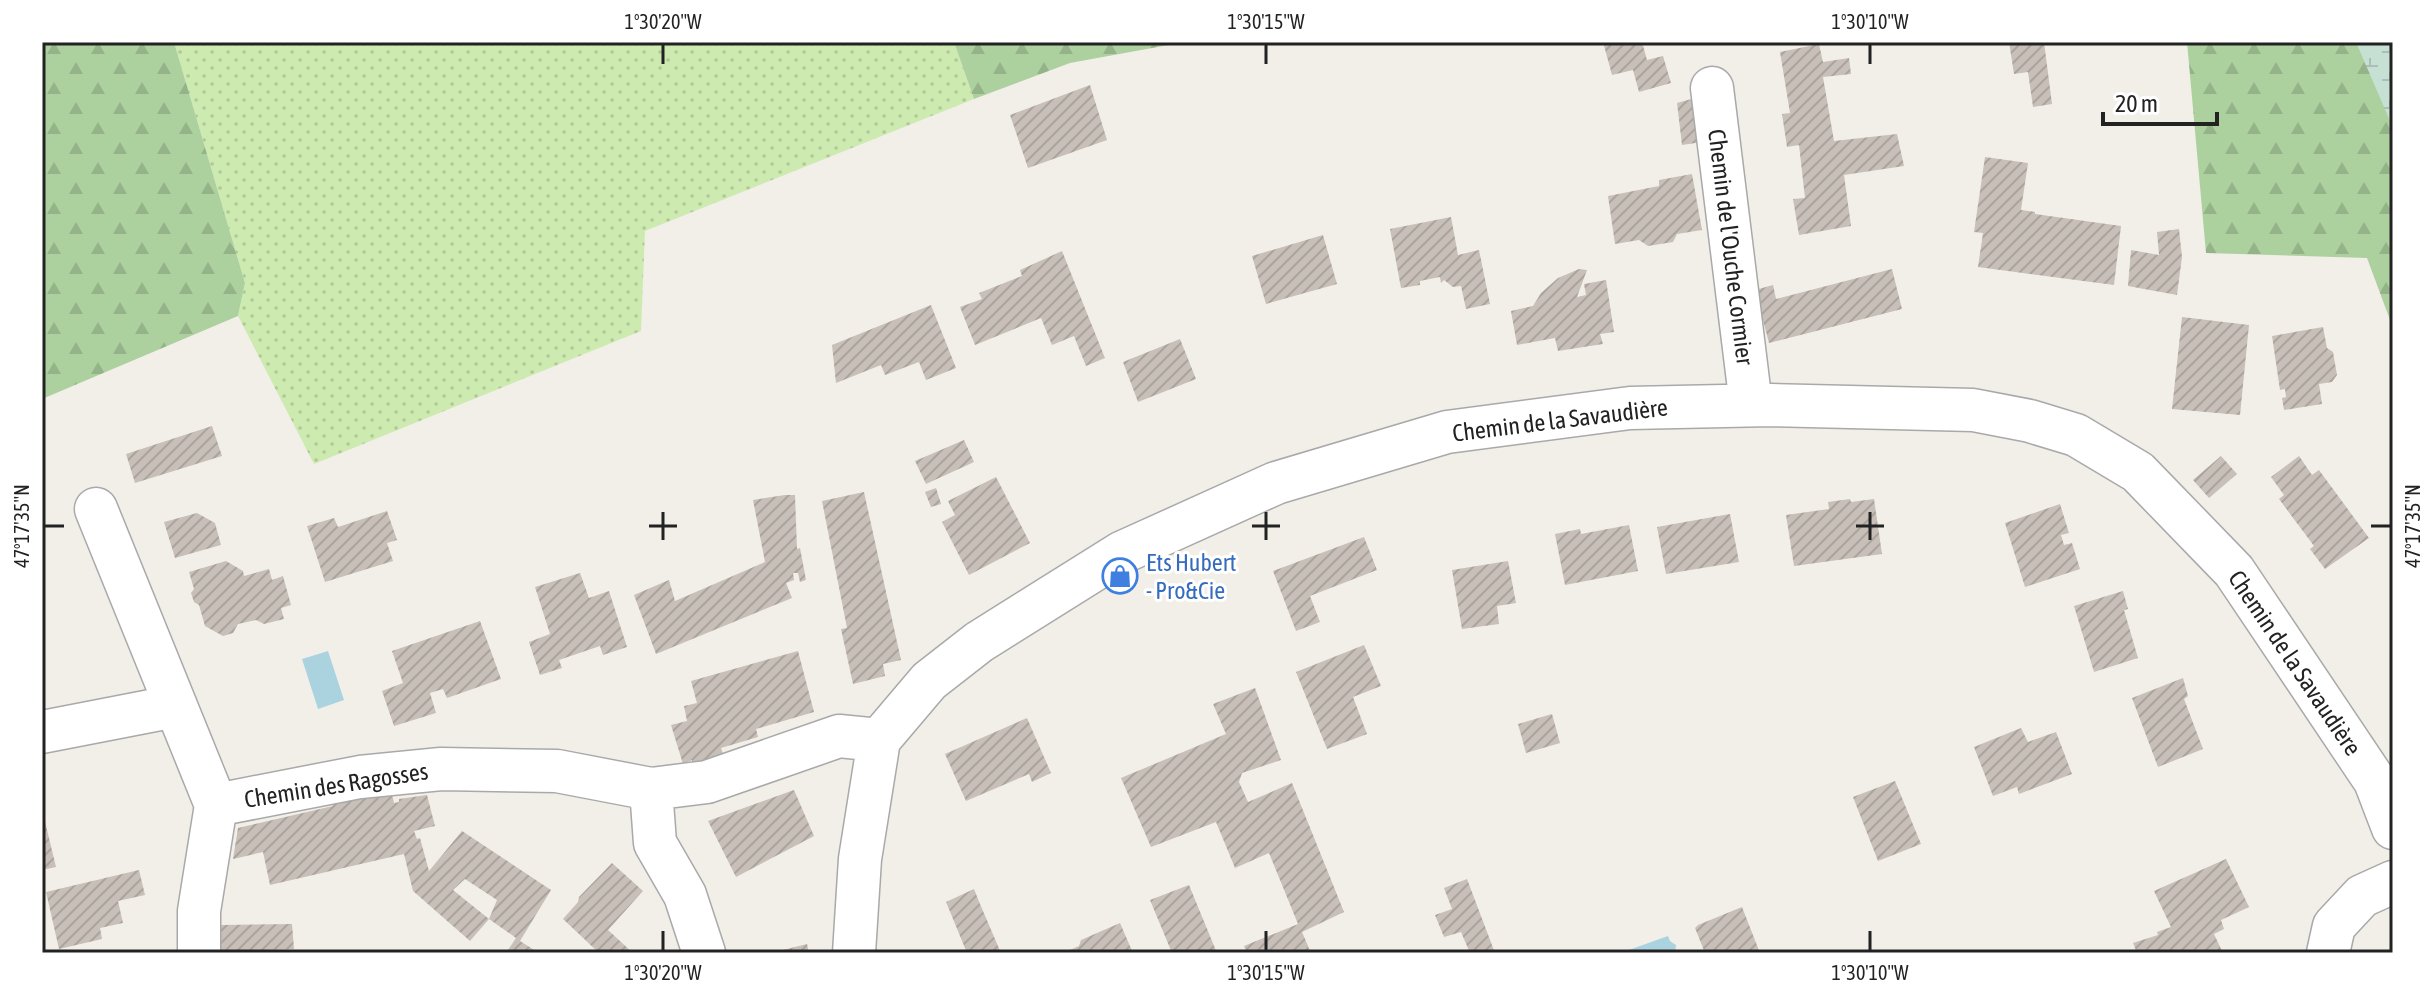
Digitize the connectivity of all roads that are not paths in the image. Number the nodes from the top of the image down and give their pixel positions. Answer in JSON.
{"nodes":[{"id":1,"x":1712,"y":88,"type":"dead end"},
{"id":2,"x":1751,"y":405,"type":"junction"},
{"id":3,"x":96,"y":509,"type":"dead end"},
{"id":4,"x":176,"y":706,"type":"junction"},
{"id":5,"x":42,"y":732,"type":"edge"},
{"id":6,"x":879,"y":740,"type":"junction"},
{"id":7,"x":651,"y":789,"type":"junction"},
{"id":8,"x":216,"y":805,"type":"junction"},
{"id":9,"x":2393,"y":828,"type":"edge"},
{"id":10,"x":2393,"y":882,"type":"edge"},
{"id":11,"x":189,"y":946,"type":"edge"},
{"id":12,"x":704,"y":953,"type":"edge"},
{"id":13,"x":854,"y":953,"type":"edge"},
{"id":14,"x":2328,"y":953,"type":"edge"}],
"edges":[{"from":1,"to":2,"type":"street","name":"Chemin de l'Ouche Cormier"},
{"from":2,"to":6,"type":"street","name":"Chemin de la Savaudière"},
{"from":2,"to":9,"type":"street","name":"Chemin de la Savaudière"},
{"from":3,"to":4,"type":"street"},
{"from":4,"to":5,"type":"street"},
{"from":4,"to":8,"type":"street"},
{"from":6,"to":7,"type":"street","name":"Chemin des Ragosses"},
{"from":6,"to":13,"type":"street"},
{"from":7,"to":8,"type":"street","name":"Chemin des Ragosses"},
{"from":7,"to":12,"type":"street"},
{"from":8,"to":11,"type":"street"},
{"from":10,"to":14,"type":"street"}]}
